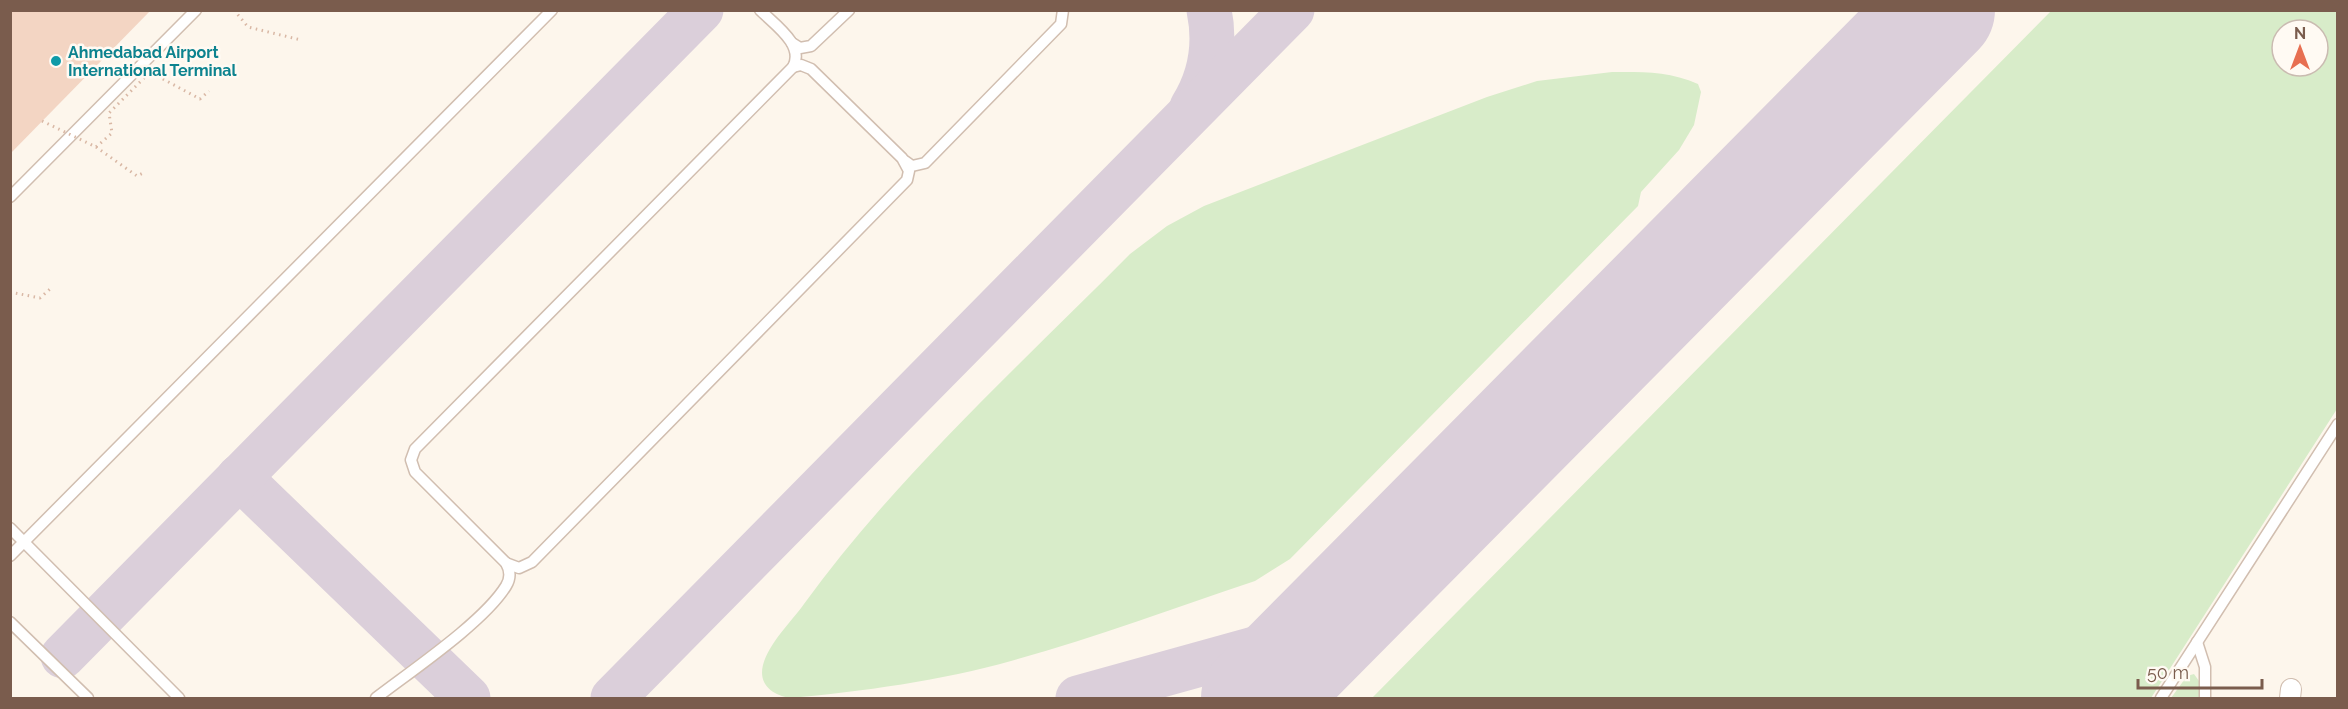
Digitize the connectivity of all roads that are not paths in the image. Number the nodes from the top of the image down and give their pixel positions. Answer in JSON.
{"nodes":[{"id":1,"x":196,"y":10,"type":"edge"},
{"id":2,"x":552,"y":10,"type":"edge"},
{"id":3,"x":760,"y":10,"type":"edge"},
{"id":4,"x":849,"y":10,"type":"edge"},
{"id":5,"x":1063,"y":10,"type":"edge"},
{"id":6,"x":792,"y":43,"type":"junction"},
{"id":7,"x":813,"y":44,"type":"junction"},
{"id":8,"x":793,"y":67,"type":"junction"},
{"id":9,"x":811,"y":69,"type":"junction"},
{"id":10,"x":902,"y":158,"type":"junction"},
{"id":11,"x":10,"y":197,"type":"edge"},
{"id":12,"x":2337,"y":424,"type":"edge"},
{"id":13,"x":10,"y":528,"type":"edge"},
{"id":14,"x":25,"y":542,"type":"junction"},
{"id":15,"x":10,"y":556,"type":"edge"},
{"id":16,"x":506,"y":563,"type":"junction"},
{"id":17,"x":10,"y":622,"type":"edge"},
{"id":18,"x":2197,"y":642,"type":"junction"},
{"id":19,"x":88,"y":699,"type":"edge"},
{"id":20,"x":178,"y":699,"type":"edge"},
{"id":21,"x":376,"y":699,"type":"edge"},
{"id":22,"x":2161,"y":699,"type":"edge"},
{"id":23,"x":2205,"y":699,"type":"edge"}],
"edges":[{"from":1,"to":11,"type":"lane"},
{"from":2,"to":14,"type":"lane"},
{"from":3,"to":6,"type":"lane"},
{"from":4,"to":7,"type":"lane"},
{"from":5,"to":10,"type":"lane"},
{"from":6,"to":7,"type":"lane"},
{"from":6,"to":8,"type":"lane"},
{"from":7,"to":9,"type":"lane"},
{"from":8,"to":9,"type":"lane"},
{"from":8,"to":16,"type":"lane"},
{"from":9,"to":10,"type":"lane"},
{"from":10,"to":16,"type":"lane"},
{"from":12,"to":18,"type":"lane"},
{"from":13,"to":14,"type":"lane"},
{"from":14,"to":15,"type":"lane"},
{"from":14,"to":20,"type":"lane"},
{"from":16,"to":21,"type":"lane"},
{"from":17,"to":19,"type":"lane"},
{"from":18,"to":22,"type":"lane"},
{"from":18,"to":23,"type":"lane"}]}
